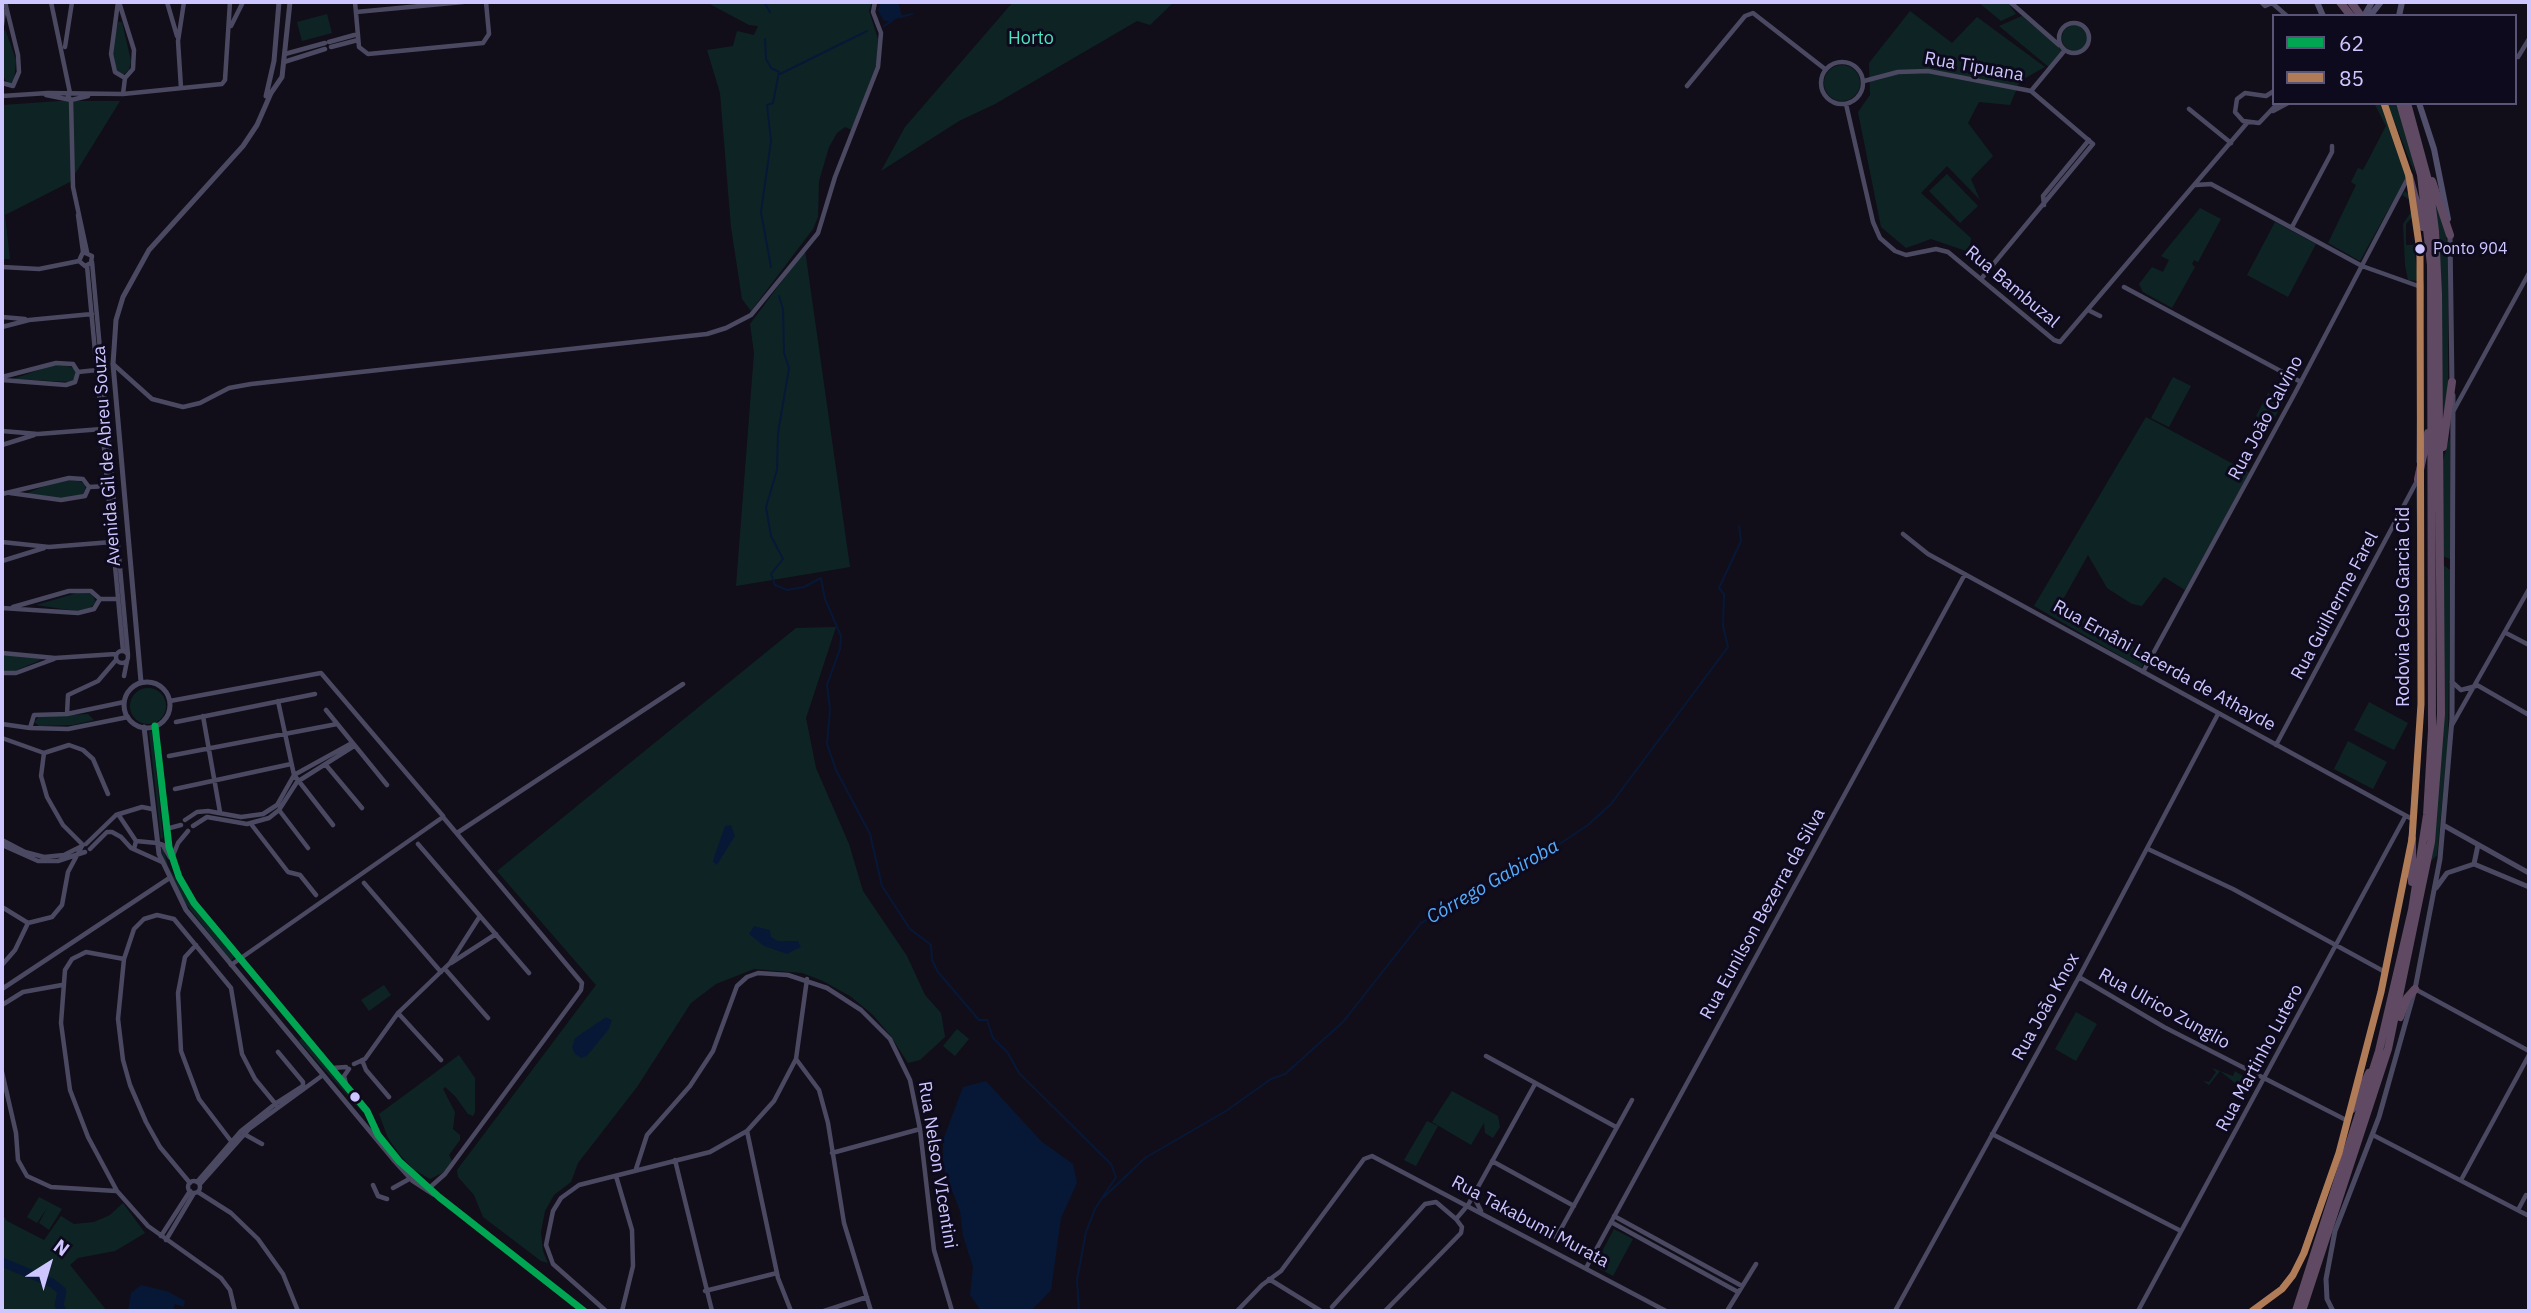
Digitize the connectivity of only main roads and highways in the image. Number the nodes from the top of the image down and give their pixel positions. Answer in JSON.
{"nodes":[{"id":1,"x":2340,"y":2,"type":"edge"},
{"id":2,"x":2372,"y":2,"type":"edge"},
{"id":3,"x":2356,"y":12,"type":"edge"},
{"id":4,"x":2385,"y":105,"type":"edge"},
{"id":5,"x":2401,"y":105,"type":"edge"},
{"id":6,"x":2408,"y":105,"type":"edge"},
{"id":7,"x":2420,"y":105,"type":"edge"},
{"id":8,"x":2422,"y":149,"type":"junction"},
{"id":9,"x":2409,"y":176,"type":"joint"},
{"id":10,"x":2450,"y":235,"type":"joint"},
{"id":11,"x":2431,"y":265,"type":"junction"},
{"id":12,"x":2452,"y":382,"type":"road end"},
{"id":13,"x":2431,"y":416,"type":"junction"},
{"id":14,"x":2439,"y":463,"type":"junction"},
{"id":15,"x":2418,"y":479,"type":"road end"},
{"id":16,"x":2412,"y":839,"type":"road end"},
{"id":17,"x":2412,"y":910,"type":"junction"},
{"id":18,"x":2415,"y":989,"type":"road end"},
{"id":19,"x":2384,"y":1050,"type":"junction"},
{"id":20,"x":2352,"y":1109,"type":"road end"},
{"id":21,"x":2362,"y":1130,"type":"junction"},
{"id":22,"x":2350,"y":1189,"type":"road end"},
{"id":23,"x":2303,"y":1299,"type":"junction"},
{"id":24,"x":2253,"y":1311,"type":"edge"},
{"id":25,"x":2259,"y":1311,"type":"edge"},
{"id":26,"x":2296,"y":1311,"type":"edge"},
{"id":27,"x":2302,"y":1311,"type":"edge"}],
"edges":[{"from":1,"to":3,"type":"highway"},
{"from":2,"to":3,"type":"main road"},
{"from":4,"to":9,"type":"main road","name":"Rodovia Celso Garcia Cid"},
{"from":5,"to":11,"type":"highway","name":"Rodovia Celso Garcia Cid"},
{"from":6,"to":8,"type":"highway","name":"Rodovia Celso Garcia Cid"},
{"from":7,"to":10,"type":"main road"},
{"from":8,"to":10,"type":"highway"},
{"from":8,"to":14,"type":"highway","name":"Rodovia Celso Garcia Cid"},
{"from":9,"to":11,"type":"highway"},
{"from":11,"to":13,"type":"highway","name":"Rodovia Celso Garcia Cid"},
{"from":12,"to":14,"type":"highway"},
{"from":13,"to":15,"type":"highway"},
{"from":13,"to":17,"type":"highway","name":"Rodovia Celso Garcia Cid"},
{"from":14,"to":19,"type":"highway","name":"Rodovia Celso Garcia Cid"},
{"from":16,"to":17,"type":"highway"},
{"from":17,"to":19,"type":"highway","name":"Rodovia Celso Garcia Cid"},
{"from":18,"to":19,"type":"highway"},
{"from":19,"to":20,"type":"highway"},
{"from":19,"to":21,"type":"highway","name":"Rodovia Celso Garcia Cid"},
{"from":19,"to":23,"type":"highway","name":"Rodovia Celso Garcia Cid"},
{"from":21,"to":22,"type":"highway"},
{"from":21,"to":23,"type":"highway","name":"Rodovia Celso Garcia Cid"},
{"from":23,"to":26,"type":"highway","name":"Rodovia Celso Garcia Cid"},
{"from":23,"to":27,"type":"highway","name":"Rodovia Celso Garcia Cid"},
{"from":24,"to":25,"type":"main road"}]}
